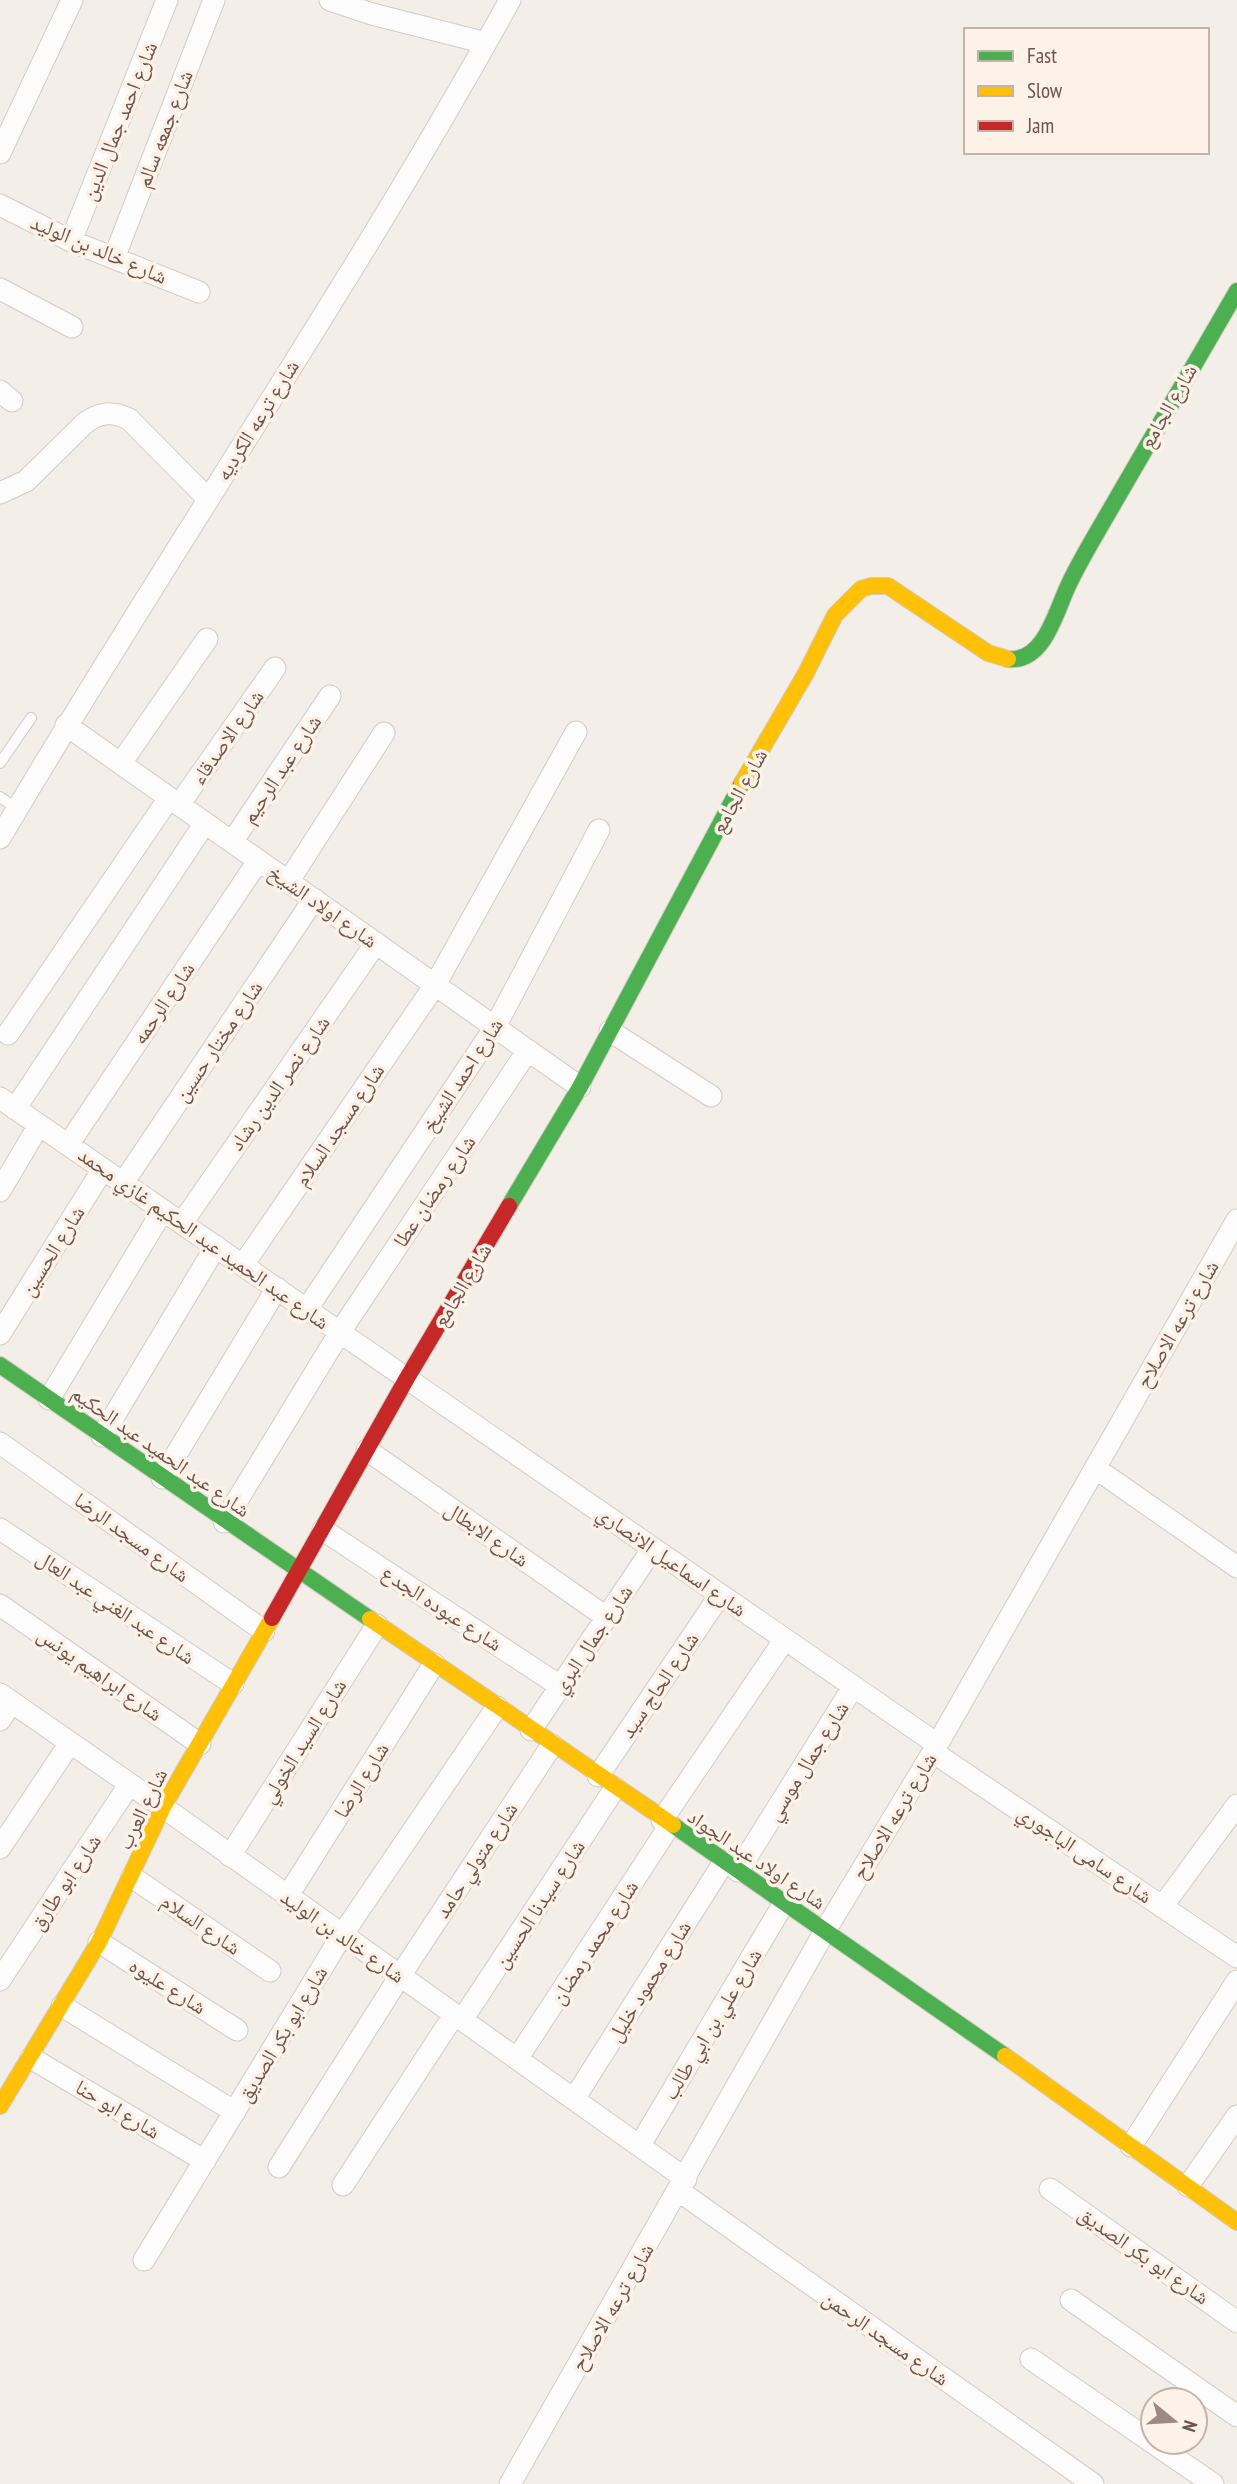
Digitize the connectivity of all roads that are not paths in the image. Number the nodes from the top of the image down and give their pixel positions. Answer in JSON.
{"nodes":[{"id":1,"x":72,"y":0,"type":"edge"},
{"id":2,"x":167,"y":0,"type":"edge"},
{"id":3,"x":214,"y":0,"type":"edge"},
{"id":4,"x":330,"y":0,"type":"edge"},
{"id":5,"x":510,"y":0,"type":"edge"},
{"id":6,"x":486,"y":43,"type":"junction"},
{"id":7,"x":5,"y":127,"type":"edge"},
{"id":8,"x":0,"y":153,"type":"edge"},
{"id":9,"x":0,"y":205,"type":"edge"},
{"id":10,"x":71,"y":241,"type":"junction"},
{"id":11,"x":114,"y":258,"type":"junction"},
{"id":12,"x":0,"y":289,"type":"edge"},
{"id":13,"x":1237,"y":291,"type":"edge"},
{"id":14,"x":199,"y":292,"type":"dead end"},
{"id":15,"x":72,"y":327,"type":"dead end"},
{"id":16,"x":0,"y":493,"type":"edge"},
{"id":17,"x":208,"y":499,"type":"junction"},
{"id":18,"x":207,"y":639,"type":"dead end"},
{"id":19,"x":275,"y":668,"type":"dead end"},
{"id":20,"x":330,"y":696,"type":"dead end"},
{"id":21,"x":31,"y":718,"type":"dead end"},
{"id":22,"x":66,"y":725,"type":"junction"},
{"id":23,"x":576,"y":732,"type":"dead end"},
{"id":24,"x":384,"y":733,"type":"dead end"},
{"id":25,"x":0,"y":763,"type":"edge"},
{"id":26,"x":121,"y":763,"type":"junction"},
{"id":27,"x":174,"y":801,"type":"junction"},
{"id":28,"x":8,"y":803,"type":"edge"},
{"id":29,"x":205,"y":823,"type":"junction"},
{"id":30,"x":599,"y":830,"type":"dead end"},
{"id":31,"x":0,"y":838,"type":"edge"},
{"id":32,"x":232,"y":842,"type":"junction"},
{"id":33,"x":258,"y":860,"type":"junction"},
{"id":34,"x":288,"y":882,"type":"junction"},
{"id":35,"x":314,"y":899,"type":"junction"},
{"id":36,"x":376,"y":943,"type":"junction"},
{"id":37,"x":435,"y":985,"type":"junction"},
{"id":38,"x":495,"y":1027,"type":"junction"},
{"id":39,"x":610,"y":1031,"type":"junction"},
{"id":40,"x":8,"y":1034,"type":"dead end"},
{"id":41,"x":528,"y":1050,"type":"junction"},
{"id":42,"x":580,"y":1087,"type":"junction"},
{"id":43,"x":711,"y":1096,"type":"dead end"},
{"id":44,"x":8,"y":1103,"type":"edge"},
{"id":45,"x":39,"y":1125,"type":"junction"},
{"id":46,"x":68,"y":1145,"type":"junction"},
{"id":47,"x":103,"y":1169,"type":"junction"},
{"id":48,"x":123,"y":1183,"type":"junction"},
{"id":49,"x":0,"y":1191,"type":"edge"},
{"id":50,"x":163,"y":1210,"type":"junction"},
{"id":51,"x":1237,"y":1220,"type":"edge"},
{"id":52,"x":182,"y":1223,"type":"junction"},
{"id":53,"x":216,"y":1246,"type":"junction"},
{"id":54,"x":243,"y":1265,"type":"junction"},
{"id":55,"x":277,"y":1288,"type":"junction"},
{"id":56,"x":307,"y":1309,"type":"junction"},
{"id":57,"x":340,"y":1332,"type":"junction"},
{"id":58,"x":0,"y":1334,"type":"edge"},
{"id":59,"x":0,"y":1365,"type":"edge"},
{"id":60,"x":407,"y":1378,"type":"junction"},
{"id":61,"x":49,"y":1399,"type":"junction"},
{"id":62,"x":102,"y":1436,"type":"junction"},
{"id":63,"x":0,"y":1443,"type":"edge"},
{"id":64,"x":367,"y":1450,"type":"junction"},
{"id":65,"x":1095,"y":1468,"type":"junction"},
{"id":66,"x":162,"y":1478,"type":"junction"},
{"id":67,"x":224,"y":1522,"type":"junction"},
{"id":68,"x":0,"y":1530,"type":"edge"},
{"id":69,"x":323,"y":1530,"type":"junction"},
{"id":70,"x":653,"y":1548,"type":"junction"},
{"id":71,"x":1237,"y":1567,"type":"edge"},
{"id":72,"x":299,"y":1571,"type":"junction"},
{"id":73,"x":720,"y":1595,"type":"junction"},
{"id":74,"x":0,"y":1605,"type":"edge"},
{"id":75,"x":606,"y":1617,"type":"junction"},
{"id":76,"x":377,"y":1625,"type":"junction"},
{"id":77,"x":264,"y":1631,"type":"junction"},
{"id":78,"x":785,"y":1639,"type":"junction"},
{"id":79,"x":434,"y":1664,"type":"junction"},
{"id":80,"x":233,"y":1684,"type":"junction"},
{"id":81,"x":560,"y":1686,"type":"junction"},
{"id":82,"x":853,"y":1687,"type":"junction"},
{"id":83,"x":4,"y":1705,"type":"edge"},
{"id":84,"x":497,"y":1707,"type":"junction"},
{"id":85,"x":531,"y":1730,"type":"junction"},
{"id":86,"x":70,"y":1743,"type":"junction"},
{"id":87,"x":200,"y":1744,"type":"junction"},
{"id":88,"x":552,"y":1745,"type":"junction"},
{"id":89,"x":935,"y":1748,"type":"junction"},
{"id":90,"x":607,"y":1782,"type":"junction"},
{"id":91,"x":129,"y":1785,"type":"junction"},
{"id":92,"x":1237,"y":1805,"type":"edge"},
{"id":93,"x":163,"y":1807,"type":"junction"},
{"id":94,"x":666,"y":1822,"type":"junction"},
{"id":95,"x":0,"y":1848,"type":"edge"},
{"id":96,"x":230,"y":1856,"type":"junction"},
{"id":97,"x":731,"y":1867,"type":"junction"},
{"id":98,"x":132,"y":1877,"type":"junction"},
{"id":99,"x":287,"y":1897,"type":"junction"},
{"id":100,"x":784,"y":1903,"type":"junction"},
{"id":101,"x":1162,"y":1907,"type":"junction"},
{"id":102,"x":825,"y":1931,"type":"junction"},
{"id":103,"x":342,"y":1935,"type":"junction"},
{"id":104,"x":99,"y":1942,"type":"junction"},
{"id":105,"x":1235,"y":1950,"type":"edge"},
{"id":106,"x":270,"y":1971,"type":"dead end"},
{"id":107,"x":400,"y":1976,"type":"junction"},
{"id":108,"x":0,"y":1980,"type":"edge"},
{"id":109,"x":1237,"y":1981,"type":"edge"},
{"id":110,"x":62,"y":2006,"type":"junction"},
{"id":111,"x":458,"y":2017,"type":"junction"},
{"id":112,"x":237,"y":2029,"type":"dead end"},
{"id":113,"x":31,"y":2058,"type":"junction"},
{"id":114,"x":517,"y":2059,"type":"junction"},
{"id":115,"x":574,"y":2099,"type":"junction"},
{"id":116,"x":0,"y":2106,"type":"edge"},
{"id":117,"x":235,"y":2112,"type":"junction"},
{"id":118,"x":1237,"y":2116,"type":"edge"},
{"id":119,"x":639,"y":2146,"type":"junction"},
{"id":120,"x":1131,"y":2146,"type":"junction"},
{"id":121,"x":205,"y":2161,"type":"junction"},
{"id":122,"x":279,"y":2167,"type":"dead end"},
{"id":123,"x":343,"y":2185,"type":"dead end"},
{"id":124,"x":683,"y":2185,"type":"junction"},
{"id":125,"x":1188,"y":2186,"type":"junction"},
{"id":126,"x":1050,"y":2189,"type":"dead end"},
{"id":127,"x":1237,"y":2222,"type":"edge"},
{"id":128,"x":144,"y":2260,"type":"dead end"},
{"id":129,"x":1071,"y":2300,"type":"dead end"},
{"id":130,"x":1237,"y":2322,"type":"edge"},
{"id":131,"x":1031,"y":2359,"type":"dead end"},
{"id":132,"x":1237,"y":2416,"type":"edge"},
{"id":133,"x":510,"y":2484,"type":"edge"},
{"id":134,"x":1093,"y":2484,"type":"edge"},
{"id":135,"x":1213,"y":2484,"type":"edge"}],
"edges":[{"from":1,"to":7,"type":"street"},
{"from":2,"to":10,"type":"street","name":"شارع احمد جمال الدين"},
{"from":3,"to":11,"type":"street","name":"شارع جمعه سالم"},
{"from":4,"to":6,"type":"street"},
{"from":5,"to":6,"type":"street","name":"شارع ترعه الكرديه"},
{"from":6,"to":17,"type":"street","name":"شارع ترعه الكرديه"},
{"from":7,"to":8,"type":"street"},
{"from":9,"to":10,"type":"street","name":"شارع خالد بن الوليد"},
{"from":10,"to":11,"type":"street","name":"شارع خالد بن الوليد"},
{"from":11,"to":14,"type":"street","name":"شارع خالد بن الوليد"},
{"from":12,"to":15,"type":"street"},
{"from":13,"to":39,"type":"street","name":"شارع الجامع"},
{"from":16,"to":17,"type":"street"},
{"from":17,"to":22,"type":"street","name":"شارع ترعه الكرديه"},
{"from":18,"to":26,"type":"street"},
{"from":19,"to":27,"type":"street","name":"شارع الاصدقاء"},
{"from":20,"to":32,"type":"street","name":"شارع عبد الرحيم"},
{"from":21,"to":25,"type":"lane"},
{"from":22,"to":26,"type":"street","name":"شارع اولاد الشيخ"},
{"from":22,"to":28,"type":"street","name":"شارع ترعه الكرديه"},
{"from":23,"to":37,"type":"street","name":"شارع مسجد السلام"},
{"from":24,"to":34,"type":"street"},
{"from":26,"to":27,"type":"street","name":"شارع اولاد الشيخ"},
{"from":27,"to":29,"type":"street","name":"شارع اولاد الشيخ"},
{"from":27,"to":40,"type":"street","name":"شارع الاصدقاء"},
{"from":28,"to":31,"type":"street","name":"شارع ترعه الكرديه"},
{"from":29,"to":32,"type":"street","name":"شارع اولاد الشيخ"},
{"from":29,"to":44,"type":"street"},
{"from":30,"to":38,"type":"street","name":"شارع احمد الشيخ"},
{"from":32,"to":33,"type":"street","name":"شارع اولاد الشيخ"},
{"from":33,"to":34,"type":"street","name":"شارع اولاد الشيخ"},
{"from":33,"to":46,"type":"street","name":"شارع الرحمه"},
{"from":34,"to":35,"type":"street","name":"شارع اولاد الشيخ"},
{"from":35,"to":36,"type":"street","name":"شارع اولاد الشيخ"},
{"from":35,"to":48,"type":"street","name":"شارع مختار حسين"},
{"from":36,"to":37,"type":"street","name":"شارع اولاد الشيخ"},
{"from":36,"to":52,"type":"street","name":"شارع نصر الدين رشاد"},
{"from":37,"to":38,"type":"street","name":"شارع اولاد الشيخ"},
{"from":37,"to":54,"type":"street","name":"شارع مسجد السلام"},
{"from":38,"to":41,"type":"street","name":"شارع اولاد الشيخ"},
{"from":38,"to":56,"type":"street","name":"شارع احمد الشيخ"},
{"from":39,"to":42,"type":"street","name":"شارع الجامع"},
{"from":39,"to":43,"type":"street"},
{"from":41,"to":42,"type":"street","name":"شارع اولاد الشيخ"},
{"from":41,"to":57,"type":"street","name":"شارع رمضان عطا"},
{"from":42,"to":60,"type":"street","name":"شارع الجامع"},
{"from":44,"to":45,"type":"street","name":"شارع عبد الحميد عبد الحكيم غازي محمد"},
{"from":45,"to":46,"type":"street","name":"شارع عبد الحميد عبد الحكيم غازي محمد"},
{"from":45,"to":49,"type":"street"},
{"from":46,"to":47,"type":"street","name":"شارع عبد الحميد عبد الحكيم غازي محمد"},
{"from":47,"to":48,"type":"street","name":"شارع عبد الحميد عبد الحكيم غازي محمد"},
{"from":47,"to":58,"type":"street","name":"شارع الحسين"},
{"from":48,"to":50,"type":"street","name":"شارع عبد الحميد عبد الحكيم غازي محمد"},
{"from":50,"to":52,"type":"street","name":"شارع عبد الحميد عبد الحكيم غازي محمد"},
{"from":50,"to":61,"type":"street"},
{"from":51,"to":65,"type":"street","name":"شارع ترعه الاصلاح"},
{"from":52,"to":53,"type":"street","name":"شارع عبد الحميد عبد الحكيم غازي محمد"},
{"from":53,"to":54,"type":"street","name":"شارع عبد الحميد عبد الحكيم غازي محمد"},
{"from":53,"to":62,"type":"street"},
{"from":54,"to":55,"type":"street","name":"شارع عبد الحميد عبد الحكيم غازي محمد"},
{"from":55,"to":56,"type":"street","name":"شارع عبد الحميد عبد الحكيم غازي محمد"},
{"from":55,"to":66,"type":"street"},
{"from":56,"to":57,"type":"street","name":"شارع عبد الحميد عبد الحكيم غازي محمد"},
{"from":57,"to":60,"type":"street","name":"شارع عبد الحميد عبد الحكيم غازي محمد"},
{"from":57,"to":67,"type":"street","name":"شارع رمضان عطا"},
{"from":59,"to":61,"type":"street","name":"شارع عبد الحميد عبد الحكيم"},
{"from":60,"to":64,"type":"street","name":"شارع الجامع"},
{"from":60,"to":70,"type":"street","name":"شارع اسماعيل الانصاري"},
{"from":61,"to":62,"type":"street","name":"شارع عبد الحميد عبد الحكيم"},
{"from":62,"to":66,"type":"street","name":"شارع عبد الحميد عبد الحكيم"},
{"from":63,"to":77,"type":"street","name":"شارع مسجد الرضا"},
{"from":64,"to":69,"type":"street","name":"شارع الجامع"},
{"from":64,"to":75,"type":"street","name":"شارع الابطال"},
{"from":65,"to":71,"type":"street"},
{"from":65,"to":89,"type":"street","name":"شارع ترعه الاصلاح"},
{"from":66,"to":67,"type":"street","name":"شارع عبد الحميد عبد الحكيم"},
{"from":67,"to":72,"type":"street","name":"شارع عبد الحميد عبد الحكيم"},
{"from":68,"to":80,"type":"street","name":"شارع عبد الغني عبد العال"},
{"from":69,"to":72,"type":"street","name":"شارع العرب"},
{"from":69,"to":81,"type":"street","name":"شارع عبوده الجدع"},
{"from":70,"to":73,"type":"street","name":"شارع اسماعيل الانصاري"},
{"from":70,"to":75,"type":"street","name":"شارع جمال البري"},
{"from":72,"to":76,"type":"street","name":"شارع اولاد عبد الجواد"},
{"from":72,"to":77,"type":"street","name":"شارع العرب"},
{"from":73,"to":78,"type":"street","name":"شارع اسماعيل الانصاري"},
{"from":73,"to":90,"type":"street","name":"شارع الحاج سيد"},
{"from":74,"to":87,"type":"street","name":"شارع ابراهيم يونس"},
{"from":75,"to":81,"type":"street","name":"شارع جمال البري"},
{"from":76,"to":79,"type":"street","name":"شارع اولاد عبد الجواد"},
{"from":76,"to":96,"type":"street","name":"شارع السيد الخولي"},
{"from":77,"to":80,"type":"street","name":"شارع العرب"},
{"from":78,"to":82,"type":"street","name":"شارع اسماعيل الانصاري"},
{"from":78,"to":94,"type":"street","name":"شارع محمد رمضان"},
{"from":79,"to":84,"type":"street","name":"شارع اولاد عبد الجواد"},
{"from":79,"to":99,"type":"street","name":"شارع الرضا"},
{"from":80,"to":87,"type":"street","name":"شارع العرب"},
{"from":81,"to":85,"type":"street","name":"شارع جمال البري"},
{"from":82,"to":89,"type":"street","name":"شارع اسماعيل الانصاري"},
{"from":82,"to":97,"type":"street","name":"شارع جمال موسي"},
{"from":83,"to":86,"type":"street","name":"شارع خالد بن الوليد"},
{"from":84,"to":85,"type":"street","name":"شارع اولاد عبد الجواد"},
{"from":84,"to":103,"type":"street","name":"شارع ابو بكر الصديق"},
{"from":85,"to":88,"type":"street","name":"شارع اولاد عبد الجواد"},
{"from":86,"to":91,"type":"street","name":"شارع خالد بن الوليد"},
{"from":86,"to":95,"type":"street"},
{"from":87,"to":93,"type":"street","name":"شارع العرب"},
{"from":88,"to":90,"type":"street","name":"شارع اولاد عبد الجواد"},
{"from":88,"to":107,"type":"street","name":"شارع متولي حامد"},
{"from":89,"to":101,"type":"street","name":"شارع سامى الباجوري"},
{"from":89,"to":102,"type":"street","name":"شارع ترعه الاصلاح"},
{"from":90,"to":94,"type":"street","name":"شارع اولاد عبد الجواد"},
{"from":90,"to":111,"type":"street","name":"شارع سيدنا الحسين"},
{"from":91,"to":93,"type":"street","name":"شارع خالد بن الوليد"},
{"from":91,"to":108,"type":"street","name":"شارع ابو طارق"},
{"from":92,"to":101,"type":"street"},
{"from":93,"to":96,"type":"street","name":"شارع خالد بن الوليد"},
{"from":93,"to":98,"type":"street","name":"شارع العرب"},
{"from":94,"to":97,"type":"street","name":"شارع اولاد عبد الجواد"},
{"from":94,"to":114,"type":"street","name":"شارع محمد رمضان"},
{"from":96,"to":99,"type":"street","name":"شارع خالد بن الوليد"},
{"from":97,"to":100,"type":"street","name":"شارع اولاد عبد الجواد"},
{"from":97,"to":115,"type":"street","name":"شارع محمود خليل"},
{"from":98,"to":104,"type":"street","name":"شارع العرب"},
{"from":98,"to":106,"type":"street","name":"شارع السلام"},
{"from":99,"to":103,"type":"street","name":"شارع خالد بن الوليد"},
{"from":100,"to":102,"type":"street","name":"شارع اولاد عبد الجواد"},
{"from":100,"to":119,"type":"street","name":"شارع علي بن ابي طالب"},
{"from":101,"to":105,"type":"street","name":"شارع سامى الباجوري"},
{"from":102,"to":120,"type":"street","name":"شارع اولاد عبد الجواد"},
{"from":102,"to":124,"type":"street","name":"شارع ترعه الاصلاح"},
{"from":103,"to":107,"type":"street","name":"شارع خالد بن الوليد"},
{"from":103,"to":117,"type":"street","name":"شارع ابو بكر الصديق"},
{"from":104,"to":110,"type":"street","name":"شارع العرب"},
{"from":104,"to":112,"type":"street","name":"شارع عليوه"},
{"from":107,"to":111,"type":"street","name":"شارع خالد بن الوليد"},
{"from":107,"to":122,"type":"street","name":"شارع متولي حامد"},
{"from":109,"to":120,"type":"street"},
{"from":110,"to":113,"type":"street","name":"شارع العرب"},
{"from":110,"to":117,"type":"street"},
{"from":111,"to":114,"type":"street","name":"شارع خالد بن الوليد"},
{"from":111,"to":123,"type":"street","name":"شارع سيدنا الحسين"},
{"from":113,"to":116,"type":"street","name":"شارع العرب"},
{"from":113,"to":121,"type":"street","name":"شارع ابو حنا"},
{"from":114,"to":115,"type":"street","name":"شارع خالد بن الوليد"},
{"from":115,"to":119,"type":"street","name":"شارع خالد بن الوليد"},
{"from":117,"to":121,"type":"street","name":"شارع ابو بكر الصديق"},
{"from":118,"to":125,"type":"street"},
{"from":119,"to":124,"type":"street","name":"شارع خالد بن الوليد"},
{"from":120,"to":125,"type":"street","name":"شارع اولاد عبد الجواد"},
{"from":121,"to":128,"type":"street","name":"شارع ابو بكر الصديق"},
{"from":124,"to":133,"type":"street","name":"شارع ترعه الاصلاح"},
{"from":124,"to":134,"type":"street","name":"شارع مسجد الرحمن"},
{"from":125,"to":127,"type":"street","name":"شارع اولاد عبد الجواد"},
{"from":126,"to":130,"type":"street","name":"شارع ابو بكر الصديق"},
{"from":129,"to":132,"type":"street"},
{"from":131,"to":135,"type":"street"}]}
